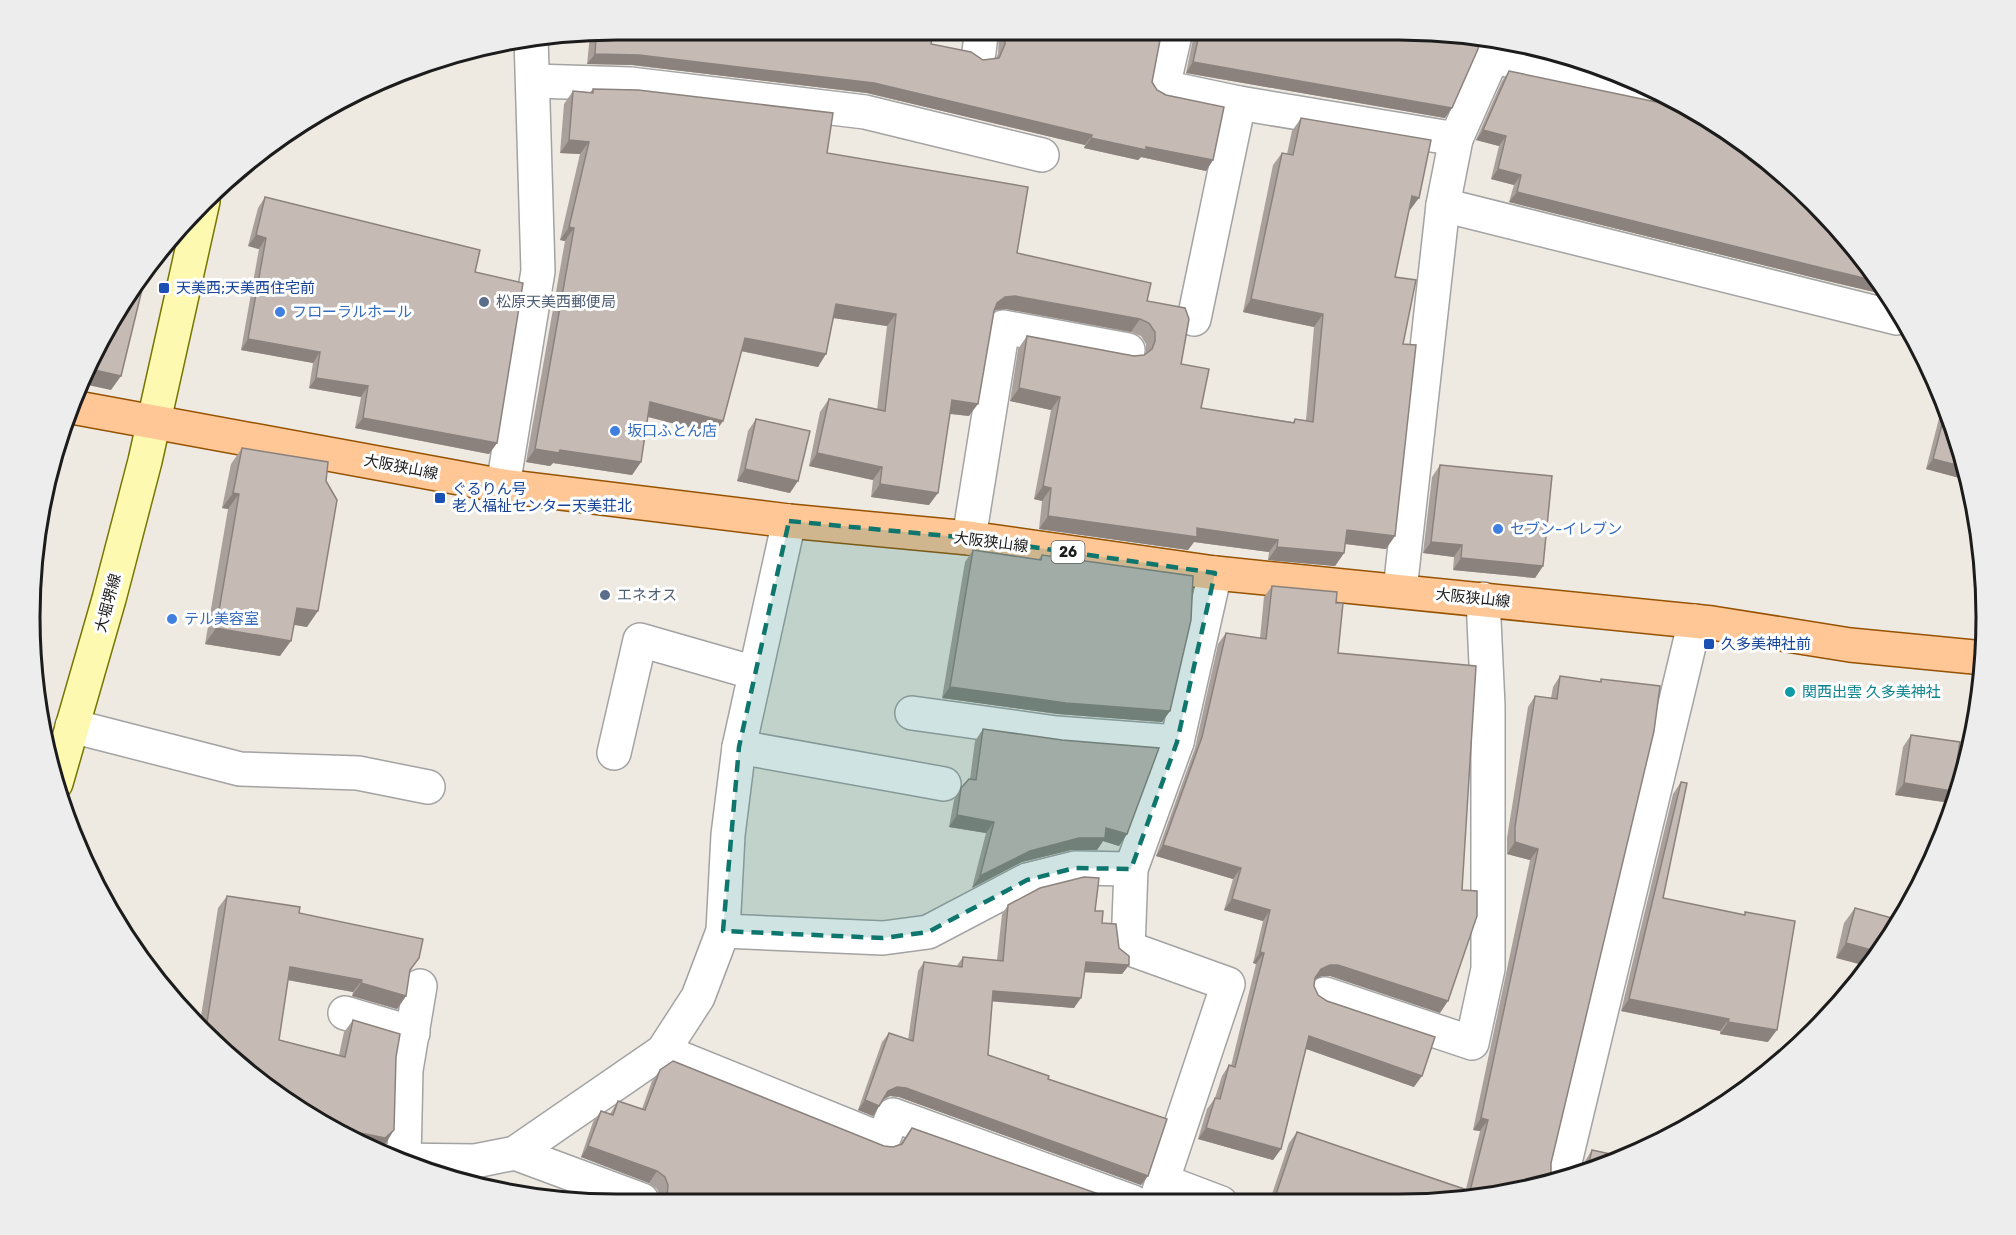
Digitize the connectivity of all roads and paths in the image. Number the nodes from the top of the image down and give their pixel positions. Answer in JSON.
{"nodes":[{"id":1,"x":1173,"y":40,"type":"edge"},
{"id":2,"x":532,"y":47,"type":"edge"},
{"id":3,"x":1497,"y":49,"type":"edge"},
{"id":4,"x":1501,"y":50,"type":"edge"},
{"id":5,"x":534,"y":81,"type":"junction"},
{"id":6,"x":1617,"y":83,"type":"edge"},
{"id":7,"x":1239,"y":103,"type":"junction"},
{"id":8,"x":1456,"y":139,"type":"junction"},
{"id":9,"x":1042,"y":154,"type":"dead end"},
{"id":10,"x":1443,"y":205,"type":"junction"},
{"id":11,"x":199,"y":221,"type":"edge"},
{"id":12,"x":1890,"y":316,"type":"edge"},
{"id":13,"x":1194,"y":319,"type":"dead end"},
{"id":14,"x":1128,"y":350,"type":"dead end"},
{"id":15,"x":80,"y":408,"type":"edge"},
{"id":16,"x":154,"y":422,"type":"junction"},
{"id":17,"x":503,"y":486,"type":"junction"},
{"id":18,"x":789,"y":520,"type":"junction"},
{"id":19,"x":969,"y":538,"type":"junction"},
{"id":20,"x":1215,"y":573,"type":"junction"},
{"id":21,"x":1400,"y":590,"type":"junction"},
{"id":22,"x":1483,"y":599,"type":"junction"},
{"id":23,"x":1695,"y":621,"type":"junction"},
{"id":24,"x":1974,"y":657,"type":"edge"},
{"id":25,"x":755,"y":674,"type":"junction"},
{"id":26,"x":912,"y":713,"type":"dead end"},
{"id":27,"x":72,"y":726,"type":"junction"},
{"id":28,"x":1177,"y":742,"type":"junction"},
{"id":29,"x":738,"y":747,"type":"junction"},
{"id":30,"x":614,"y":753,"type":"dead end"},
{"id":31,"x":60,"y":768,"type":"edge"},
{"id":32,"x":944,"y":784,"type":"dead end"},
{"id":33,"x":428,"y":787,"type":"dead end"},
{"id":34,"x":1131,"y":869,"type":"junction"},
{"id":35,"x":723,"y":931,"type":"junction"},
{"id":36,"x":420,"y":986,"type":"dead end"},
{"id":37,"x":1325,"y":994,"type":"dead end"},
{"id":38,"x":345,"y":1013,"type":"dead end"},
{"id":39,"x":413,"y":1033,"type":"junction"},
{"id":40,"x":663,"y":1051,"type":"junction"},
{"id":41,"x":399,"y":1152,"type":"edge"},
{"id":42,"x":515,"y":1153,"type":"junction"},
{"id":43,"x":422,"y":1160,"type":"edge"},
{"id":44,"x":1563,"y":1170,"type":"edge"},
{"id":45,"x":1159,"y":1192,"type":"edge"},
{"id":46,"x":626,"y":1194,"type":"edge"},
{"id":47,"x":1111,"y":1194,"type":"edge"}],
"edges":[{"from":1,"to":7,"type":"street"},
{"from":2,"to":5,"type":"street"},
{"from":3,"to":8,"type":"street"},
{"from":4,"to":6,"type":"street"},
{"from":5,"to":9,"type":"street"},
{"from":5,"to":17,"type":"street"},
{"from":7,"to":8,"type":"street"},
{"from":7,"to":13,"type":"street"},
{"from":8,"to":10,"type":"street"},
{"from":10,"to":12,"type":"street"},
{"from":10,"to":21,"type":"street"},
{"from":11,"to":16,"type":"main road","name":"大堀堺線"},
{"from":14,"to":19,"type":"street"},
{"from":15,"to":16,"type":"main road","name":"大阪狭山線","number":"26"},
{"from":16,"to":17,"type":"main road","name":"大阪狭山線","number":"26"},
{"from":16,"to":27,"type":"main road","name":"大堀堺線"},
{"from":17,"to":18,"type":"main road","name":"大阪狭山線","number":"26"},
{"from":18,"to":19,"type":"main road","name":"大阪狭山線","number":"26"},
{"from":18,"to":25,"type":"street"},
{"from":19,"to":20,"type":"main road","name":"大阪狭山線","number":"26"},
{"from":20,"to":21,"type":"main road","name":"大阪狭山線","number":"26"},
{"from":20,"to":28,"type":"street"},
{"from":21,"to":22,"type":"main road","name":"大阪狭山線","number":"26"},
{"from":22,"to":23,"type":"main road","name":"大阪狭山線","number":"26"},
{"from":22,"to":37,"type":"street"},
{"from":23,"to":24,"type":"main road","name":"大阪狭山線","number":"26"},
{"from":23,"to":44,"type":"street"},
{"from":25,"to":29,"type":"street"},
{"from":25,"to":30,"type":"street"},
{"from":26,"to":28,"type":"street"},
{"from":27,"to":31,"type":"main road","name":"大堀堺線"},
{"from":27,"to":33,"type":"street"},
{"from":28,"to":34,"type":"street"},
{"from":29,"to":32,"type":"street"},
{"from":29,"to":35,"type":"street"},
{"from":34,"to":35,"type":"street"},
{"from":34,"to":45,"type":"street"},
{"from":35,"to":40,"type":"street"},
{"from":36,"to":39,"type":"street"},
{"from":38,"to":39,"type":"street"},
{"from":39,"to":41,"type":"street"},
{"from":40,"to":42,"type":"street"},
{"from":40,"to":47,"type":"street"},
{"from":42,"to":43,"type":"street"},
{"from":42,"to":46,"type":"street"}]}
